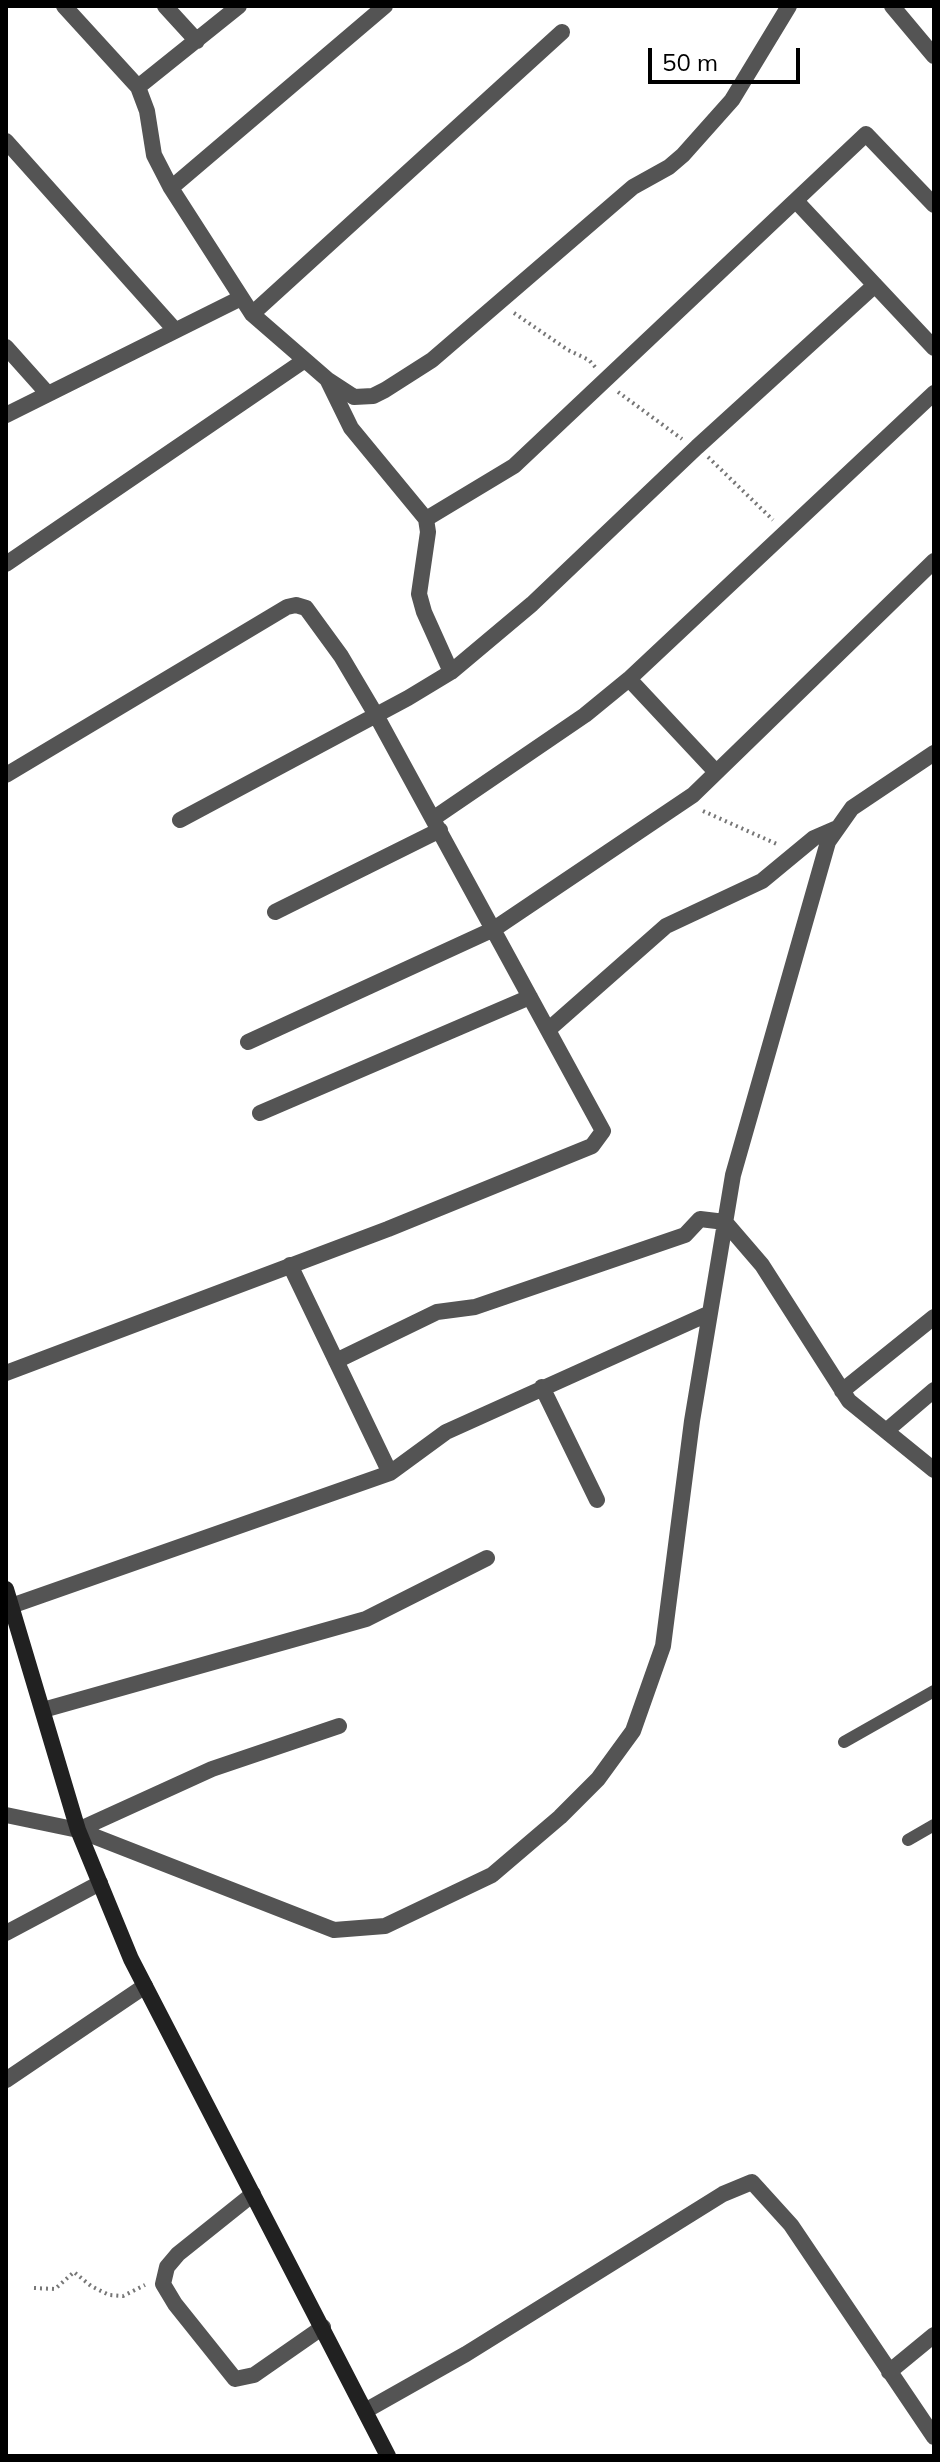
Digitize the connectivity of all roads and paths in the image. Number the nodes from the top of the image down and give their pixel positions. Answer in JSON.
{"nodes":[{"id":1,"x":64,"y":6,"type":"edge"},
{"id":2,"x":165,"y":6,"type":"edge"},
{"id":3,"x":239,"y":6,"type":"edge"},
{"id":4,"x":385,"y":6,"type":"edge"},
{"id":5,"x":789,"y":6,"type":"edge"},
{"id":6,"x":892,"y":6,"type":"edge"},
{"id":7,"x":562,"y":32,"type":"dead end"},
{"id":8,"x":197,"y":41,"type":"junction"},
{"id":9,"x":934,"y":56,"type":"edge"},
{"id":10,"x":138,"y":87,"type":"junction"},
{"id":11,"x":6,"y":141,"type":"edge"},
{"id":12,"x":171,"y":188,"type":"junction"},
{"id":13,"x":797,"y":202,"type":"junction"},
{"id":14,"x":934,"y":205,"type":"edge"},
{"id":15,"x":875,"y":285,"type":"junction"},
{"id":16,"x":241,"y":298,"type":"junction"},
{"id":17,"x":499,"y":302,"type":"junction"},
{"id":18,"x":252,"y":314,"type":"junction"},
{"id":19,"x":175,"y":330,"type":"junction"},
{"id":20,"x":6,"y":347,"type":"edge"},
{"id":21,"x":934,"y":348,"type":"edge"},
{"id":22,"x":305,"y":360,"type":"junction"},
{"id":23,"x":607,"y":379,"type":"junction"},
{"id":24,"x":328,"y":380,"type":"junction"},
{"id":25,"x":934,"y":393,"type":"edge"},
{"id":26,"x":48,"y":394,"type":"junction"},
{"id":27,"x":6,"y":415,"type":"edge"},
{"id":28,"x":697,"y":447,"type":"junction"},
{"id":29,"x":426,"y":519,"type":"junction"},
{"id":30,"x":785,"y":532,"type":"junction"},
{"id":31,"x":934,"y":561,"type":"edge"},
{"id":32,"x":6,"y":564,"type":"edge"},
{"id":33,"x":451,"y":672,"type":"junction"},
{"id":34,"x":629,"y":679,"type":"junction"},
{"id":35,"x":376,"y":715,"type":"junction"},
{"id":36,"x":934,"y":753,"type":"edge"},
{"id":37,"x":716,"y":772,"type":"junction"},
{"id":38,"x":6,"y":775,"type":"edge"},
{"id":39,"x":682,"y":802,"type":"junction"},
{"id":40,"x":180,"y":820,"type":"dead end"},
{"id":41,"x":437,"y":824,"type":"junction"},
{"id":42,"x":839,"y":827,"type":"junction"},
{"id":43,"x":796,"y":852,"type":"junction"},
{"id":44,"x":275,"y":912,"type":"dead end"},
{"id":45,"x":494,"y":929,"type":"junction"},
{"id":46,"x":530,"y":997,"type":"junction"},
{"id":47,"x":548,"y":1030,"type":"junction"},
{"id":48,"x":248,"y":1042,"type":"dead end"},
{"id":49,"x":260,"y":1113,"type":"dead end"},
{"id":50,"x":725,"y":1222,"type":"junction"},
{"id":51,"x":290,"y":1265,"type":"junction"},
{"id":52,"x":710,"y":1313,"type":"junction"},
{"id":53,"x":934,"y":1317,"type":"edge"},
{"id":54,"x":336,"y":1361,"type":"junction"},
{"id":55,"x":6,"y":1373,"type":"edge"},
{"id":56,"x":542,"y":1387,"type":"junction"},
{"id":57,"x":934,"y":1390,"type":"edge"},
{"id":58,"x":842,"y":1391,"type":"junction"},
{"id":59,"x":886,"y":1431,"type":"junction"},
{"id":60,"x":934,"y":1470,"type":"edge"},
{"id":61,"x":390,"y":1473,"type":"junction"},
{"id":62,"x":597,"y":1500,"type":"dead end"},
{"id":63,"x":487,"y":1558,"type":"dead end"},
{"id":64,"x":6,"y":1589,"type":"edge"},
{"id":65,"x":11,"y":1606,"type":"junction"},
{"id":66,"x":934,"y":1691,"type":"edge"},
{"id":67,"x":43,"y":1710,"type":"junction"},
{"id":68,"x":339,"y":1726,"type":"dead end"},
{"id":69,"x":844,"y":1742,"type":"dead end"},
{"id":70,"x":6,"y":1815,"type":"edge"},
{"id":71,"x":934,"y":1825,"type":"edge"},
{"id":72,"x":78,"y":1830,"type":"junction"},
{"id":73,"x":908,"y":1840,"type":"dead end"},
{"id":74,"x":100,"y":1883,"type":"junction"},
{"id":75,"x":6,"y":1933,"type":"edge"},
{"id":76,"x":145,"y":1986,"type":"junction"},
{"id":77,"x":6,"y":2080,"type":"edge"},
{"id":78,"x":253,"y":2194,"type":"junction"},
{"id":79,"x":163,"y":2284,"type":"junction"},
{"id":80,"x":34,"y":2288,"type":"dead end"},
{"id":81,"x":323,"y":2327,"type":"junction"},
{"id":82,"x":934,"y":2335,"type":"edge"},
{"id":83,"x":889,"y":2372,"type":"junction"},
{"id":84,"x":365,"y":2411,"type":"junction"},
{"id":85,"x":934,"y":2437,"type":"edge"},
{"id":86,"x":388,"y":2456,"type":"edge"}],
"edges":[{"from":1,"to":10,"type":"street"},
{"from":2,"to":8,"type":"street"},
{"from":3,"to":8,"type":"street"},
{"from":4,"to":12,"type":"street"},
{"from":5,"to":17,"type":"street"},
{"from":6,"to":9,"type":"street"},
{"from":7,"to":18,"type":"street"},
{"from":8,"to":10,"type":"street"},
{"from":10,"to":12,"type":"street"},
{"from":11,"to":19,"type":"street"},
{"from":12,"to":16,"type":"street"},
{"from":13,"to":14,"type":"street"},
{"from":13,"to":15,"type":"street"},
{"from":13,"to":23,"type":"street"},
{"from":15,"to":21,"type":"street"},
{"from":15,"to":28,"type":"street"},
{"from":16,"to":18,"type":"street"},
{"from":16,"to":19,"type":"street"},
{"from":17,"to":23,"type":"path"},
{"from":17,"to":24,"type":"street"},
{"from":18,"to":22,"type":"street"},
{"from":19,"to":26,"type":"street"},
{"from":20,"to":26,"type":"street"},
{"from":22,"to":24,"type":"street"},
{"from":22,"to":32,"type":"street"},
{"from":23,"to":28,"type":"path"},
{"from":23,"to":29,"type":"street"},
{"from":24,"to":29,"type":"street"},
{"from":25,"to":30,"type":"street"},
{"from":26,"to":27,"type":"street"},
{"from":28,"to":30,"type":"path"},
{"from":28,"to":33,"type":"street"},
{"from":29,"to":33,"type":"street"},
{"from":30,"to":34,"type":"street"},
{"from":31,"to":37,"type":"street"},
{"from":33,"to":35,"type":"street"},
{"from":34,"to":37,"type":"street"},
{"from":34,"to":41,"type":"street"},
{"from":35,"to":38,"type":"street"},
{"from":35,"to":40,"type":"street"},
{"from":35,"to":41,"type":"street"},
{"from":36,"to":42,"type":"street"},
{"from":37,"to":39,"type":"street"},
{"from":39,"to":43,"type":"path"},
{"from":39,"to":45,"type":"street"},
{"from":41,"to":44,"type":"street"},
{"from":41,"to":45,"type":"street"},
{"from":42,"to":43,"type":"street"},
{"from":42,"to":50,"type":"street"},
{"from":43,"to":47,"type":"street"},
{"from":45,"to":46,"type":"street"},
{"from":45,"to":48,"type":"street"},
{"from":46,"to":47,"type":"street"},
{"from":46,"to":49,"type":"street"},
{"from":47,"to":51,"type":"street"},
{"from":50,"to":52,"type":"street"},
{"from":50,"to":54,"type":"street"},
{"from":50,"to":58,"type":"street"},
{"from":51,"to":54,"type":"street"},
{"from":51,"to":55,"type":"street"},
{"from":52,"to":56,"type":"street"},
{"from":52,"to":72,"type":"street"},
{"from":53,"to":58,"type":"street"},
{"from":54,"to":61,"type":"street"},
{"from":56,"to":61,"type":"street"},
{"from":56,"to":62,"type":"street"},
{"from":57,"to":59,"type":"street"},
{"from":58,"to":59,"type":"street"},
{"from":59,"to":60,"type":"street"},
{"from":61,"to":65,"type":"street"},
{"from":63,"to":67,"type":"street"},
{"from":64,"to":65,"type":"street"},
{"from":65,"to":67,"type":"street"},
{"from":66,"to":69,"type":"lane"},
{"from":67,"to":72,"type":"street"},
{"from":68,"to":72,"type":"street"},
{"from":70,"to":72,"type":"street"},
{"from":71,"to":73,"type":"lane"},
{"from":72,"to":74,"type":"street"},
{"from":74,"to":75,"type":"street"},
{"from":74,"to":76,"type":"street"},
{"from":76,"to":77,"type":"street"},
{"from":76,"to":78,"type":"street"},
{"from":78,"to":79,"type":"street"},
{"from":78,"to":81,"type":"street"},
{"from":79,"to":80,"type":"path"},
{"from":79,"to":81,"type":"street"},
{"from":81,"to":84,"type":"street"},
{"from":82,"to":83,"type":"street"},
{"from":83,"to":84,"type":"street"},
{"from":83,"to":85,"type":"street"},
{"from":84,"to":86,"type":"street"}]}
